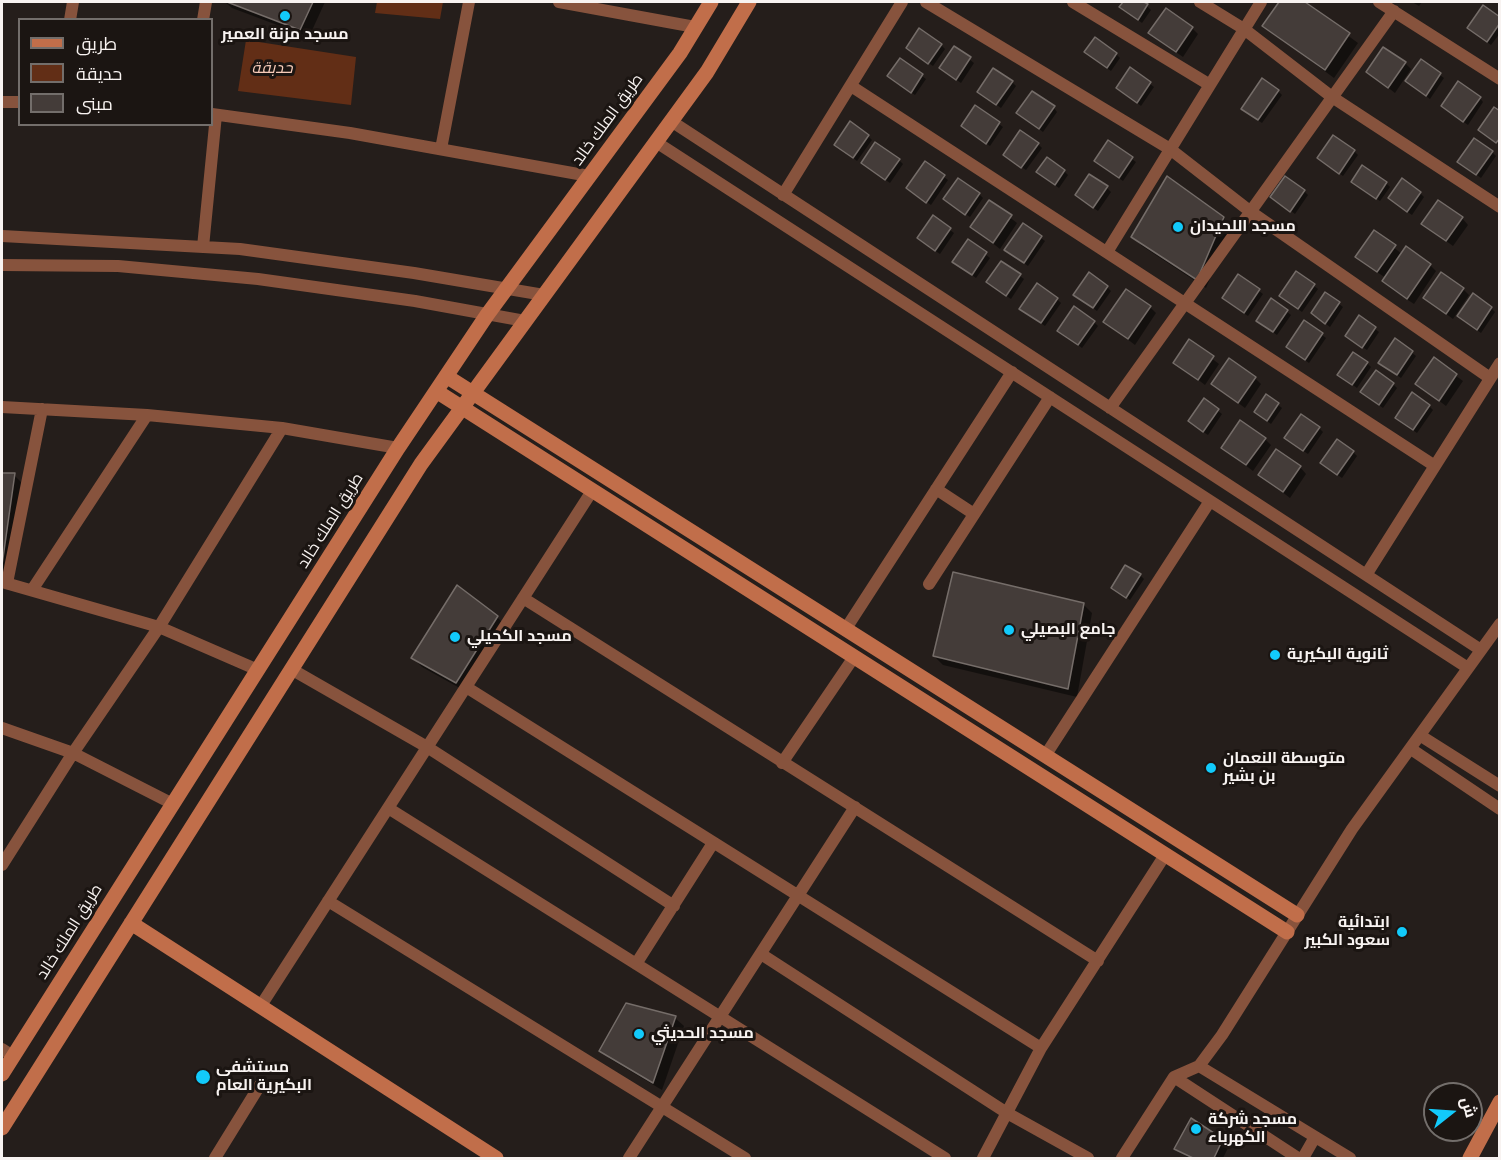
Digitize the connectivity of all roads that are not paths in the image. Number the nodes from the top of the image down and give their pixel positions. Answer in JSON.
{"nodes":[{"id":1,"x":73,"y":2,"type":"edge"},
{"id":2,"x":206,"y":2,"type":"edge"},
{"id":3,"x":469,"y":2,"type":"edge"},
{"id":4,"x":559,"y":2,"type":"edge"},
{"id":5,"x":711,"y":2,"type":"edge"},
{"id":6,"x":749,"y":2,"type":"edge"},
{"id":7,"x":902,"y":2,"type":"edge"},
{"id":8,"x":926,"y":2,"type":"edge"},
{"id":9,"x":1073,"y":2,"type":"edge"},
{"id":10,"x":1200,"y":2,"type":"edge"},
{"id":11,"x":1261,"y":2,"type":"edge"},
{"id":12,"x":1379,"y":2,"type":"edge"},
{"id":13,"x":1394,"y":11,"type":"junction"},
{"id":14,"x":70,"y":18,"type":"edge"},
{"id":15,"x":203,"y":18,"type":"edge"},
{"id":16,"x":695,"y":27,"type":"junction"},
{"id":17,"x":1244,"y":29,"type":"junction"},
{"id":18,"x":1500,"y":79,"type":"edge"},
{"id":19,"x":1210,"y":85,"type":"junction"},
{"id":20,"x":851,"y":86,"type":"junction"},
{"id":21,"x":1332,"y":98,"type":"junction"},
{"id":22,"x":2,"y":102,"type":"edge"},
{"id":23,"x":18,"y":102,"type":"edge"},
{"id":24,"x":214,"y":114,"type":"edge"},
{"id":25,"x":671,"y":121,"type":"junction"},
{"id":26,"x":656,"y":142,"type":"junction"},
{"id":27,"x":1170,"y":149,"type":"junction"},
{"id":28,"x":441,"y":150,"type":"junction"},
{"id":29,"x":589,"y":176,"type":"junction"},
{"id":30,"x":783,"y":195,"type":"junction"},
{"id":31,"x":1500,"y":207,"type":"edge"},
{"id":32,"x":1251,"y":212,"type":"junction"},
{"id":33,"x":2,"y":236,"type":"edge"},
{"id":34,"x":203,"y":247,"type":"junction"},
{"id":35,"x":1107,"y":252,"type":"junction"},
{"id":36,"x":2,"y":265,"type":"edge"},
{"id":37,"x":506,"y":288,"type":"junction"},
{"id":38,"x":544,"y":295,"type":"junction"},
{"id":39,"x":1186,"y":304,"type":"junction"},
{"id":40,"x":487,"y":315,"type":"junction"},
{"id":41,"x":525,"y":321,"type":"junction"},
{"id":42,"x":1500,"y":363,"type":"edge"},
{"id":43,"x":1012,"y":372,"type":"junction"},
{"id":44,"x":446,"y":376,"type":"junction"},
{"id":45,"x":1490,"y":378,"type":"junction"},
{"id":46,"x":436,"y":391,"type":"junction"},
{"id":47,"x":472,"y":394,"type":"junction"},
{"id":48,"x":1050,"y":397,"type":"junction"},
{"id":49,"x":2,"y":407,"type":"edge"},
{"id":50,"x":462,"y":408,"type":"junction"},
{"id":51,"x":1110,"y":408,"type":"junction"},
{"id":52,"x":42,"y":409,"type":"junction"},
{"id":53,"x":147,"y":415,"type":"junction"},
{"id":54,"x":282,"y":428,"type":"junction"},
{"id":55,"x":398,"y":448,"type":"junction"},
{"id":56,"x":1435,"y":466,"type":"junction"},
{"id":57,"x":936,"y":489,"type":"junction"},
{"id":58,"x":592,"y":491,"type":"junction"},
{"id":59,"x":1210,"y":501,"type":"junction"},
{"id":60,"x":974,"y":514,"type":"junction"},
{"id":61,"x":1366,"y":575,"type":"junction"},
{"id":62,"x":4,"y":582,"type":"edge"},
{"id":63,"x":929,"y":584,"type":"dead end"},
{"id":64,"x":32,"y":590,"type":"junction"},
{"id":65,"x":523,"y":598,"type":"junction"},
{"id":66,"x":1500,"y":624,"type":"edge"},
{"id":67,"x":159,"y":627,"type":"junction"},
{"id":68,"x":845,"y":630,"type":"junction"},
{"id":69,"x":1481,"y":650,"type":"junction"},
{"id":70,"x":854,"y":657,"type":"junction"},
{"id":71,"x":1468,"y":668,"type":"junction"},
{"id":72,"x":291,"y":669,"type":"junction"},
{"id":73,"x":258,"y":670,"type":"junction"},
{"id":74,"x":466,"y":687,"type":"junction"},
{"id":75,"x":2,"y":728,"type":"edge"},
{"id":76,"x":1421,"y":736,"type":"junction"},
{"id":77,"x":427,"y":747,"type":"junction"},
{"id":78,"x":1411,"y":749,"type":"junction"},
{"id":79,"x":73,"y":753,"type":"junction"},
{"id":80,"x":1045,"y":756,"type":"junction"},
{"id":81,"x":782,"y":763,"type":"junction"},
{"id":82,"x":1500,"y":786,"type":"edge"},
{"id":83,"x":173,"y":804,"type":"junction"},
{"id":84,"x":855,"y":807,"type":"junction"},
{"id":85,"x":388,"y":808,"type":"junction"},
{"id":86,"x":1500,"y":809,"type":"edge"},
{"id":87,"x":714,"y":843,"type":"junction"},
{"id":88,"x":1165,"y":855,"type":"junction"},
{"id":89,"x":2,"y":865,"type":"edge"},
{"id":90,"x":798,"y":896,"type":"junction"},
{"id":91,"x":328,"y":901,"type":"junction"},
{"id":92,"x":674,"y":906,"type":"junction"},
{"id":93,"x":1297,"y":915,"type":"junction"},
{"id":94,"x":131,"y":923,"type":"junction"},
{"id":95,"x":1287,"y":932,"type":"junction"},
{"id":96,"x":761,"y":954,"type":"junction"},
{"id":97,"x":1098,"y":961,"type":"junction"},
{"id":98,"x":636,"y":964,"type":"junction"},
{"id":99,"x":260,"y":1007,"type":"junction"},
{"id":100,"x":720,"y":1017,"type":"junction"},
{"id":101,"x":1041,"y":1048,"type":"junction"},
{"id":102,"x":7,"y":1053,"type":"edge"},
{"id":103,"x":1199,"y":1066,"type":"junction"},
{"id":104,"x":2,"y":1074,"type":"edge"},
{"id":105,"x":1174,"y":1077,"type":"junction"},
{"id":106,"x":260,"y":1085,"type":"dead end"},
{"id":107,"x":1500,"y":1102,"type":"edge"},
{"id":108,"x":662,"y":1107,"type":"junction"},
{"id":109,"x":1007,"y":1113,"type":"junction"},
{"id":110,"x":2,"y":1128,"type":"edge"},
{"id":111,"x":1315,"y":1137,"type":"junction"},
{"id":112,"x":214,"y":1158,"type":"edge"},
{"id":113,"x":496,"y":1158,"type":"edge"},
{"id":114,"x":629,"y":1158,"type":"edge"},
{"id":115,"x":745,"y":1158,"type":"edge"},
{"id":116,"x":945,"y":1158,"type":"edge"},
{"id":117,"x":983,"y":1158,"type":"edge"},
{"id":118,"x":1088,"y":1158,"type":"edge"},
{"id":119,"x":1122,"y":1158,"type":"edge"},
{"id":120,"x":1298,"y":1158,"type":"edge"},
{"id":121,"x":1303,"y":1158,"type":"edge"},
{"id":122,"x":1350,"y":1158,"type":"edge"},
{"id":123,"x":1470,"y":1158,"type":"edge"}],
"edges":[{"from":1,"to":14,"type":"street"},
{"from":2,"to":15,"type":"street"},
{"from":3,"to":28,"type":"street"},
{"from":4,"to":16,"type":"street"},
{"from":5,"to":16,"type":"main road","name":"طريق الملك خالد"},
{"from":6,"to":25,"type":"main road"},
{"from":7,"to":20,"type":"street"},
{"from":8,"to":27,"type":"street"},
{"from":9,"to":19,"type":"street"},
{"from":10,"to":17,"type":"street"},
{"from":11,"to":17,"type":"street"},
{"from":12,"to":13,"type":"street"},
{"from":13,"to":18,"type":"street"},
{"from":13,"to":21,"type":"street"},
{"from":16,"to":29,"type":"main road","name":"طريق الملك خالد"},
{"from":17,"to":19,"type":"street"},
{"from":17,"to":21,"type":"street"},
{"from":19,"to":27,"type":"street"},
{"from":20,"to":30,"type":"street"},
{"from":20,"to":35,"type":"street"},
{"from":21,"to":31,"type":"street"},
{"from":21,"to":32,"type":"street"},
{"from":22,"to":23,"type":"street"},
{"from":24,"to":28,"type":"street"},
{"from":24,"to":34,"type":"street"},
{"from":25,"to":26,"type":"main road"},
{"from":25,"to":30,"type":"street"},
{"from":26,"to":38,"type":"main road"},
{"from":26,"to":43,"type":"street"},
{"from":27,"to":32,"type":"street"},
{"from":27,"to":35,"type":"street"},
{"from":28,"to":29,"type":"street"},
{"from":29,"to":37,"type":"main road","name":"طريق الملك خالد"},
{"from":30,"to":51,"type":"street"},
{"from":32,"to":39,"type":"street"},
{"from":32,"to":45,"type":"street"},
{"from":33,"to":34,"type":"street"},
{"from":34,"to":37,"type":"street"},
{"from":35,"to":39,"type":"street"},
{"from":36,"to":40,"type":"street"},
{"from":37,"to":38,"type":"street"},
{"from":37,"to":40,"type":"main road","name":"طريق الملك خالد"},
{"from":38,"to":41,"type":"main road"},
{"from":39,"to":51,"type":"street"},
{"from":39,"to":56,"type":"street"},
{"from":40,"to":41,"type":"street"},
{"from":40,"to":44,"type":"main road","name":"طريق الملك خالد"},
{"from":41,"to":47,"type":"main road"},
{"from":42,"to":45,"type":"street"},
{"from":43,"to":48,"type":"street"},
{"from":43,"to":57,"type":"street"},
{"from":44,"to":46,"type":"main road","name":"طريق الملك خالد"},
{"from":44,"to":47,"type":"main road"},
{"from":45,"to":56,"type":"street"},
{"from":46,"to":50,"type":"main road"},
{"from":46,"to":55,"type":"main road","name":"طريق الملك خالد"},
{"from":47,"to":50,"type":"main road"},
{"from":47,"to":68,"type":"main road"},
{"from":48,"to":59,"type":"street"},
{"from":48,"to":60,"type":"street"},
{"from":49,"to":52,"type":"street"},
{"from":50,"to":58,"type":"main road"},
{"from":50,"to":72,"type":"main road"},
{"from":51,"to":61,"type":"street"},
{"from":52,"to":53,"type":"street"},
{"from":52,"to":62,"type":"street"},
{"from":53,"to":54,"type":"street"},
{"from":53,"to":64,"type":"street"},
{"from":54,"to":55,"type":"street"},
{"from":54,"to":67,"type":"street"},
{"from":55,"to":73,"type":"main road","name":"طريق الملك خالد"},
{"from":56,"to":61,"type":"street"},
{"from":57,"to":60,"type":"street"},
{"from":57,"to":68,"type":"street"},
{"from":58,"to":65,"type":"street"},
{"from":58,"to":70,"type":"main road"},
{"from":59,"to":71,"type":"street"},
{"from":59,"to":80,"type":"street"},
{"from":60,"to":63,"type":"street"},
{"from":61,"to":69,"type":"street"},
{"from":62,"to":64,"type":"street"},
{"from":64,"to":67,"type":"street"},
{"from":65,"to":74,"type":"street"},
{"from":65,"to":81,"type":"street"},
{"from":66,"to":69,"type":"street"},
{"from":67,"to":73,"type":"street"},
{"from":67,"to":79,"type":"street"},
{"from":68,"to":80,"type":"main road"},
{"from":69,"to":71,"type":"street"},
{"from":70,"to":81,"type":"street"},
{"from":70,"to":88,"type":"main road"},
{"from":71,"to":76,"type":"street"},
{"from":72,"to":77,"type":"street"},
{"from":72,"to":94,"type":"main road"},
{"from":73,"to":83,"type":"main road","name":"طريق الملك خالد"},
{"from":74,"to":77,"type":"street"},
{"from":74,"to":87,"type":"street"},
{"from":75,"to":79,"type":"street"},
{"from":76,"to":78,"type":"street"},
{"from":76,"to":82,"type":"street"},
{"from":77,"to":85,"type":"street"},
{"from":77,"to":92,"type":"street"},
{"from":78,"to":86,"type":"street"},
{"from":78,"to":93,"type":"street"},
{"from":79,"to":83,"type":"street"},
{"from":79,"to":89,"type":"street"},
{"from":80,"to":93,"type":"main road"},
{"from":81,"to":84,"type":"street"},
{"from":83,"to":102,"type":"main road","name":"طريق الملك خالد"},
{"from":84,"to":90,"type":"street"},
{"from":84,"to":97,"type":"street"},
{"from":85,"to":91,"type":"street"},
{"from":85,"to":98,"type":"street"},
{"from":87,"to":90,"type":"street"},
{"from":87,"to":92,"type":"street"},
{"from":88,"to":95,"type":"main road"},
{"from":88,"to":97,"type":"street"},
{"from":90,"to":96,"type":"street"},
{"from":90,"to":101,"type":"street"},
{"from":91,"to":99,"type":"street"},
{"from":91,"to":108,"type":"street"},
{"from":92,"to":98,"type":"street"},
{"from":93,"to":95,"type":"street"},
{"from":94,"to":99,"type":"main road"},
{"from":94,"to":110,"type":"main road"},
{"from":95,"to":103,"type":"street"},
{"from":96,"to":100,"type":"street"},
{"from":96,"to":109,"type":"street"},
{"from":97,"to":101,"type":"street"},
{"from":98,"to":100,"type":"street"},
{"from":99,"to":113,"type":"main road"},
{"from":100,"to":108,"type":"street"},
{"from":100,"to":116,"type":"street"},
{"from":101,"to":109,"type":"street"},
{"from":102,"to":104,"type":"main road","name":"طريق الملك خالد"},
{"from":103,"to":105,"type":"street"},
{"from":103,"to":111,"type":"street"},
{"from":105,"to":119,"type":"street"},
{"from":105,"to":120,"type":"street"},
{"from":106,"to":112,"type":"street"},
{"from":107,"to":123,"type":"main road"},
{"from":108,"to":114,"type":"street"},
{"from":108,"to":115,"type":"street"},
{"from":109,"to":117,"type":"street"},
{"from":109,"to":118,"type":"street"},
{"from":111,"to":121,"type":"street"},
{"from":111,"to":122,"type":"street"}]}
